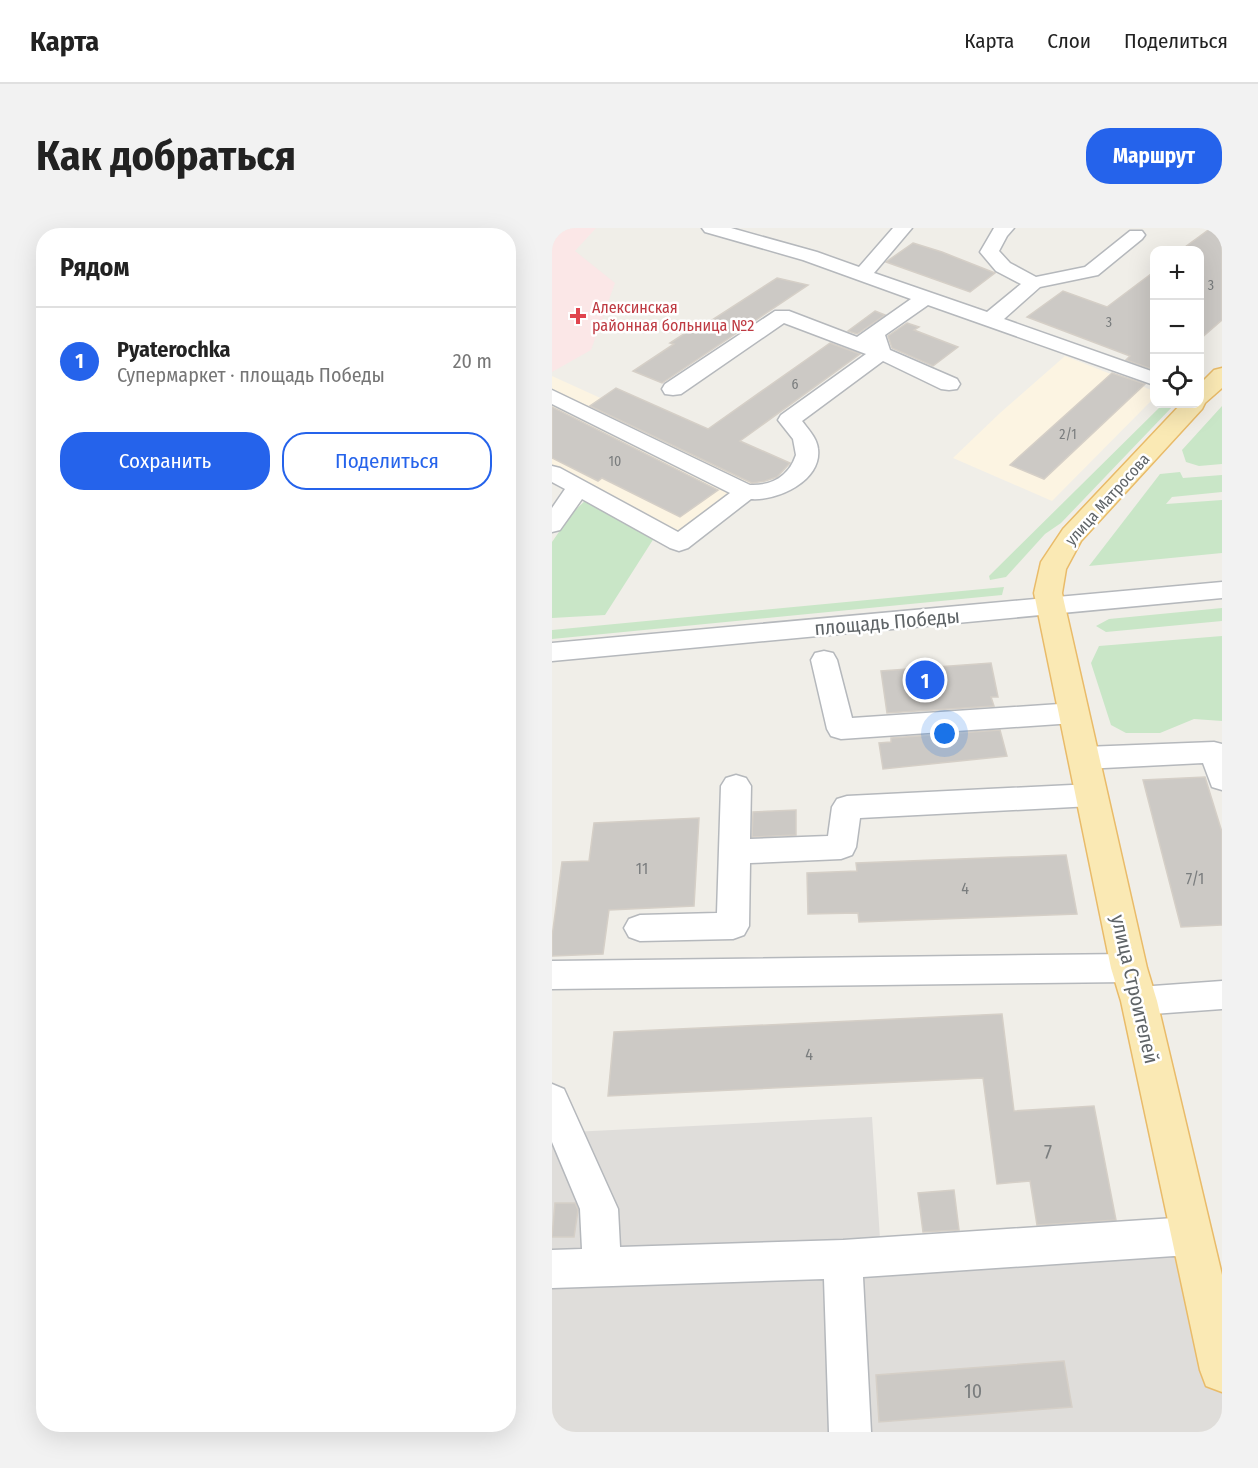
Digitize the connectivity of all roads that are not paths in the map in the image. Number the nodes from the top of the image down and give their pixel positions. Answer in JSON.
{"nodes":[{"id":1,"x":711,"y":228,"type":"edge"},
{"id":2,"x":903,"y":228,"type":"edge"},
{"id":3,"x":1005,"y":228,"type":"edge"},
{"id":4,"x":1116,"y":228,"type":"edge"},
{"id":5,"x":862,"y":275,"type":"junction"},
{"id":6,"x":1034,"y":283,"type":"junction"},
{"id":7,"x":925,"y":298,"type":"junction"},
{"id":8,"x":990,"y":320,"type":"junction"},
{"id":9,"x":872,"y":343,"type":"junction"},
{"id":10,"x":1222,"y":375,"type":"edge"},
{"id":11,"x":1150,"y":377,"type":"edge"},
{"id":12,"x":949,"y":384,"type":"dead end"},
{"id":13,"x":673,"y":389,"type":"dead end"},
{"id":14,"x":1204,"y":392,"type":"edge"},
{"id":15,"x":552,"y":396,"type":"edge"},
{"id":16,"x":1189,"y":408,"type":"edge"},
{"id":17,"x":552,"y":473,"type":"edge"},
{"id":18,"x":578,"y":487,"type":"junction"},
{"id":19,"x":746,"y":492,"type":"junction"},
{"id":20,"x":552,"y":525,"type":"edge"},
{"id":21,"x":1222,"y":590,"type":"edge"},
{"id":22,"x":1050,"y":607,"type":"junction"},
{"id":23,"x":552,"y":652,"type":"edge"},
{"id":24,"x":824,"y":660,"type":"dead end"},
{"id":25,"x":1074,"y":713,"type":"junction"},
{"id":26,"x":1084,"y":758,"type":"junction"},
{"id":27,"x":1222,"y":780,"type":"edge"},
{"id":28,"x":736,"y":786,"type":"dead end"},
{"id":29,"x":1092,"y":795,"type":"junction"},
{"id":30,"x":735,"y":852,"type":"junction"},
{"id":31,"x":640,"y":928,"type":"dead end"},
{"id":32,"x":552,"y":975,"type":"edge"},
{"id":33,"x":1134,"y":985,"type":"junction"},
{"id":34,"x":1222,"y":995,"type":"edge"},
{"id":35,"x":552,"y":1100,"type":"edge"},
{"id":36,"x":1191,"y":1239,"type":"junction"},
{"id":37,"x":843,"y":1259,"type":"junction"},
{"id":38,"x":602,"y":1267,"type":"junction"},
{"id":39,"x":552,"y":1269,"type":"edge"},
{"id":40,"x":1222,"y":1370,"type":"edge"},
{"id":41,"x":850,"y":1432,"type":"edge"}],
"edges":[{"from":1,"to":5,"type":"street"},
{"from":2,"to":5,"type":"street"},
{"from":3,"to":6,"type":"street"},
{"from":4,"to":6,"type":"street"},
{"from":5,"to":7,"type":"street"},
{"from":6,"to":8,"type":"street"},
{"from":7,"to":8,"type":"street"},
{"from":7,"to":9,"type":"street"},
{"from":8,"to":11,"type":"street"},
{"from":9,"to":12,"type":"street"},
{"from":9,"to":13,"type":"street"},
{"from":9,"to":19,"type":"street"},
{"from":10,"to":14,"type":"main road","name":"улица Матросова"},
{"from":15,"to":19,"type":"street"},
{"from":16,"to":22,"type":"main road","name":"улица Матросова"},
{"from":17,"to":18,"type":"street"},
{"from":18,"to":19,"type":"street"},
{"from":18,"to":20,"type":"street"},
{"from":21,"to":22,"type":"street","name":"площадь Победы"},
{"from":22,"to":23,"type":"street","name":"площадь Победы"},
{"from":22,"to":25,"type":"main road","name":"улица Строителей"},
{"from":24,"to":25,"type":"street"},
{"from":25,"to":26,"type":"main road","name":"улица Строителей"},
{"from":26,"to":27,"type":"street"},
{"from":26,"to":29,"type":"main road","name":"улица Строителей"},
{"from":28,"to":30,"type":"street"},
{"from":29,"to":30,"type":"street"},
{"from":29,"to":33,"type":"main road","name":"улица Строителей"},
{"from":30,"to":31,"type":"street"},
{"from":32,"to":33,"type":"street"},
{"from":33,"to":34,"type":"street"},
{"from":33,"to":36,"type":"main road","name":"улица Строителей"},
{"from":35,"to":38,"type":"street"},
{"from":36,"to":37,"type":"street"},
{"from":36,"to":40,"type":"main road","name":"улица Строителей"},
{"from":37,"to":38,"type":"street"},
{"from":37,"to":41,"type":"street"},
{"from":38,"to":39,"type":"street"}]}
